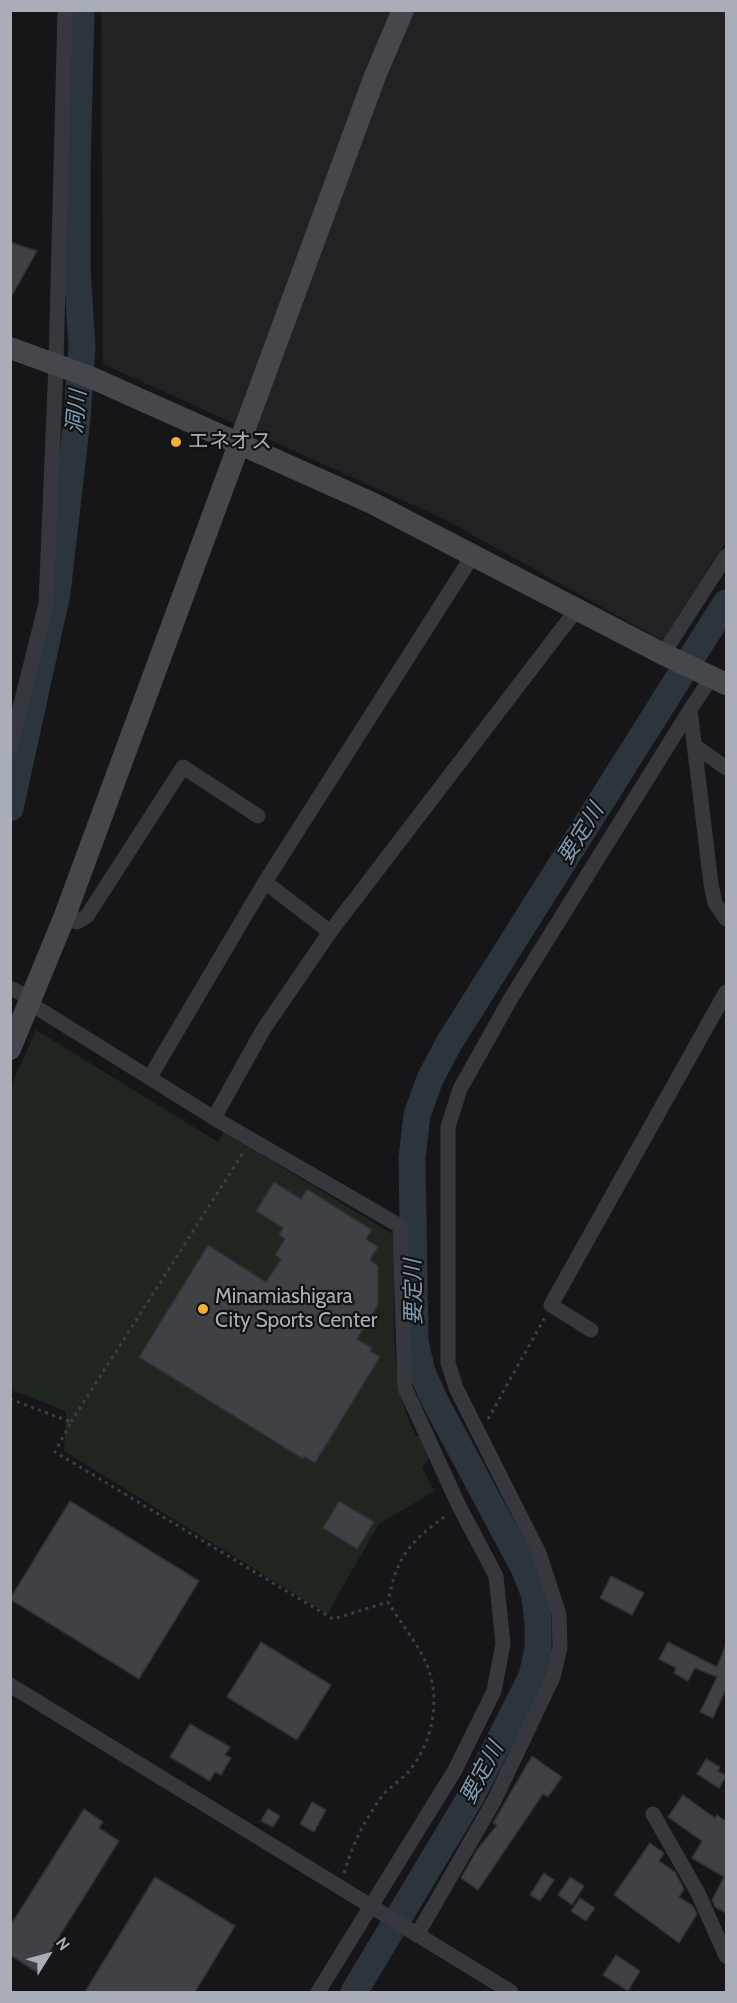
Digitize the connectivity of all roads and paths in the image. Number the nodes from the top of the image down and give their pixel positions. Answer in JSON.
{"nodes":[{"id":1,"x":65,"y":10,"type":"edge"},
{"id":2,"x":403,"y":10,"type":"edge"},
{"id":3,"x":10,"y":348,"type":"edge"},
{"id":4,"x":56,"y":364,"type":"junction"},
{"id":5,"x":242,"y":443,"type":"junction"},
{"id":6,"x":473,"y":555,"type":"junction"},
{"id":7,"x":726,"y":556,"type":"edge"},
{"id":8,"x":577,"y":609,"type":"junction"},
{"id":9,"x":663,"y":654,"type":"junction"},
{"id":10,"x":719,"y":681,"type":"edge"},
{"id":11,"x":690,"y":710,"type":"junction"},
{"id":12,"x":694,"y":745,"type":"junction"},
{"id":13,"x":10,"y":747,"type":"edge"},
{"id":14,"x":726,"y":768,"type":"edge"},
{"id":15,"x":258,"y":816,"type":"dead end"},
{"id":16,"x":265,"y":882,"type":"junction"},
{"id":17,"x":64,"y":918,"type":"junction"},
{"id":18,"x":726,"y":919,"type":"edge"},
{"id":19,"x":330,"y":932,"type":"junction"},
{"id":20,"x":10,"y":988,"type":"edge"},
{"id":21,"x":726,"y":992,"type":"edge"},
{"id":22,"x":32,"y":1002,"type":"junction"},
{"id":23,"x":10,"y":1049,"type":"edge"},
{"id":24,"x":150,"y":1077,"type":"junction"},
{"id":25,"x":214,"y":1118,"type":"junction"},
{"id":26,"x":252,"y":1140,"type":"junction"},
{"id":27,"x":551,"y":1305,"type":"junction"},
{"id":28,"x":591,"y":1330,"type":"dead end"},
{"id":29,"x":10,"y":1399,"type":"edge"},
{"id":30,"x":71,"y":1422,"type":"junction"},
{"id":31,"x":480,"y":1435,"type":"junction"},
{"id":32,"x":459,"y":1506,"type":"junction"},
{"id":33,"x":388,"y":1602,"type":"junction"},
{"id":34,"x":10,"y":1685,"type":"edge"},
{"id":35,"x":653,"y":1814,"type":"dead end"},
{"id":36,"x":350,"y":1894,"type":"junction"},
{"id":37,"x":377,"y":1911,"type":"junction"},
{"id":38,"x":414,"y":1933,"type":"junction"},
{"id":39,"x":726,"y":1956,"type":"edge"},
{"id":40,"x":318,"y":1992,"type":"edge"},
{"id":41,"x":511,"y":1992,"type":"edge"}],
"edges":[{"from":1,"to":4,"type":"street"},
{"from":2,"to":5,"type":"street"},
{"from":3,"to":4,"type":"street"},
{"from":4,"to":5,"type":"street"},
{"from":4,"to":13,"type":"street"},
{"from":5,"to":6,"type":"street"},
{"from":5,"to":17,"type":"street"},
{"from":6,"to":8,"type":"street"},
{"from":6,"to":16,"type":"street"},
{"from":7,"to":9,"type":"street"},
{"from":8,"to":9,"type":"street"},
{"from":8,"to":19,"type":"street"},
{"from":9,"to":10,"type":"street"},
{"from":10,"to":11,"type":"street"},
{"from":11,"to":12,"type":"street"},
{"from":11,"to":31,"type":"street"},
{"from":12,"to":14,"type":"street"},
{"from":12,"to":18,"type":"street"},
{"from":15,"to":17,"type":"street"},
{"from":16,"to":19,"type":"street"},
{"from":16,"to":24,"type":"street"},
{"from":17,"to":22,"type":"street"},
{"from":19,"to":25,"type":"street"},
{"from":20,"to":22,"type":"street"},
{"from":21,"to":27,"type":"street"},
{"from":22,"to":23,"type":"street"},
{"from":22,"to":24,"type":"street"},
{"from":24,"to":25,"type":"street"},
{"from":25,"to":26,"type":"street"},
{"from":26,"to":30,"type":"path"},
{"from":26,"to":32,"type":"street"},
{"from":27,"to":28,"type":"street"},
{"from":27,"to":31,"type":"path"},
{"from":29,"to":30,"type":"path"},
{"from":30,"to":33,"type":"path"},
{"from":31,"to":38,"type":"street"},
{"from":32,"to":33,"type":"path"},
{"from":32,"to":37,"type":"street"},
{"from":33,"to":36,"type":"path"},
{"from":34,"to":36,"type":"street"},
{"from":35,"to":39,"type":"street"},
{"from":36,"to":37,"type":"street"},
{"from":37,"to":38,"type":"street"},
{"from":37,"to":40,"type":"street"},
{"from":38,"to":41,"type":"street"}]}
